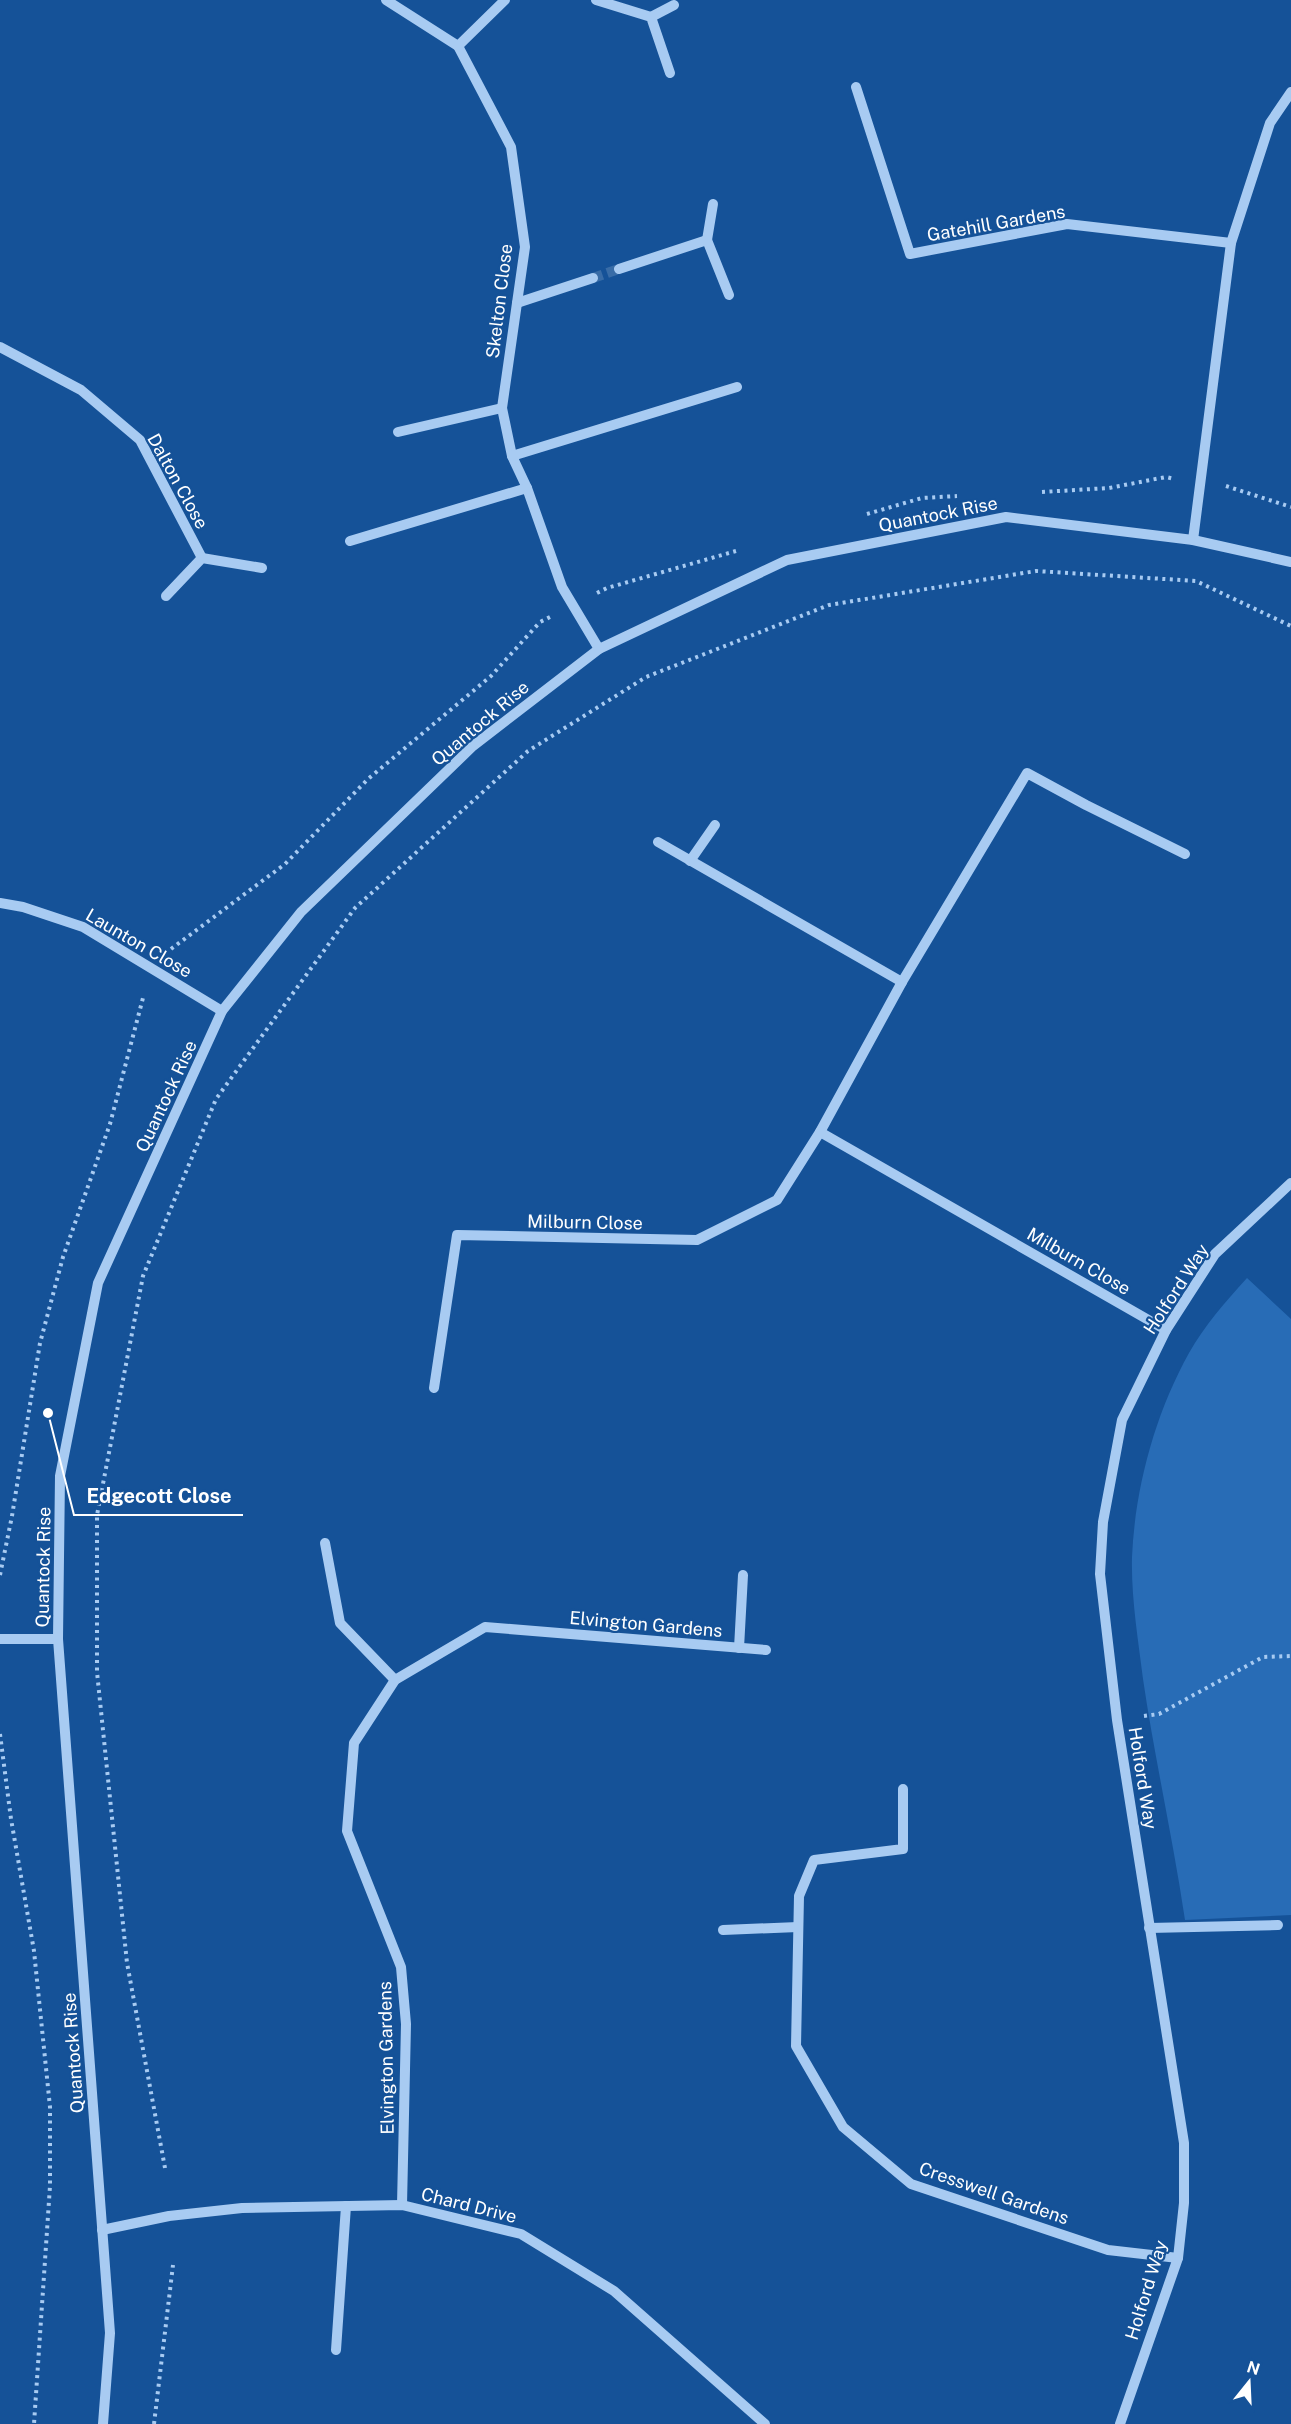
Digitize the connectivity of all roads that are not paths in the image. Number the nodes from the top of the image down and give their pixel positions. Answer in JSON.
{"nodes":[{"id":1,"x":386,"y":0,"type":"edge"},
{"id":2,"x":505,"y":0,"type":"edge"},
{"id":3,"x":596,"y":0,"type":"edge"},
{"id":4,"x":674,"y":5,"type":"dead end"},
{"id":5,"x":651,"y":17,"type":"junction"},
{"id":6,"x":458,"y":46,"type":"junction"},
{"id":7,"x":670,"y":73,"type":"dead end"},
{"id":8,"x":856,"y":87,"type":"dead end"},
{"id":9,"x":1291,"y":92,"type":"edge"},
{"id":10,"x":713,"y":204,"type":"dead end"},
{"id":11,"x":707,"y":240,"type":"junction"},
{"id":12,"x":1231,"y":243,"type":"junction"},
{"id":13,"x":620,"y":269,"type":"tunnel mouth"},
{"id":14,"x":593,"y":278,"type":"tunnel mouth"},
{"id":15,"x":729,"y":295,"type":"dead end"},
{"id":16,"x":517,"y":303,"type":"junction"},
{"id":17,"x":0,"y":346,"type":"edge"},
{"id":18,"x":737,"y":387,"type":"dead end"},
{"id":19,"x":502,"y":408,"type":"junction"},
{"id":20,"x":398,"y":432,"type":"dead end"},
{"id":21,"x":512,"y":456,"type":"junction"},
{"id":22,"x":527,"y":488,"type":"junction"},
{"id":23,"x":1193,"y":540,"type":"junction"},
{"id":24,"x":350,"y":541,"type":"dead end"},
{"id":25,"x":202,"y":558,"type":"junction"},
{"id":26,"x":1291,"y":562,"type":"edge"},
{"id":27,"x":262,"y":568,"type":"dead end"},
{"id":28,"x":166,"y":596,"type":"dead end"},
{"id":29,"x":599,"y":649,"type":"junction"},
{"id":30,"x":715,"y":825,"type":"dead end"},
{"id":31,"x":658,"y":842,"type":"dead end"},
{"id":32,"x":1185,"y":854,"type":"dead end"},
{"id":33,"x":690,"y":861,"type":"junction"},
{"id":34,"x":0,"y":903,"type":"edge"},
{"id":35,"x":902,"y":982,"type":"junction"},
{"id":36,"x":222,"y":1011,"type":"junction"},
{"id":37,"x":820,"y":1132,"type":"junction"},
{"id":38,"x":1291,"y":1184,"type":"edge"},
{"id":39,"x":1167,"y":1330,"type":"junction"},
{"id":40,"x":434,"y":1388,"type":"dead end"},
{"id":41,"x":325,"y":1543,"type":"dead end"},
{"id":42,"x":743,"y":1575,"type":"dead end"},
{"id":43,"x":0,"y":1639,"type":"edge"},
{"id":44,"x":58,"y":1639,"type":"junction"},
{"id":45,"x":739,"y":1648,"type":"junction"},
{"id":46,"x":766,"y":1650,"type":"dead end"},
{"id":47,"x":395,"y":1680,"type":"junction"},
{"id":48,"x":903,"y":1789,"type":"dead end"},
{"id":49,"x":1278,"y":1925,"type":"dead end"},
{"id":50,"x":798,"y":1927,"type":"junction"},
{"id":51,"x":1149,"y":1928,"type":"junction"},
{"id":52,"x":723,"y":1930,"type":"dead end"},
{"id":53,"x":402,"y":2205,"type":"junction"},
{"id":54,"x":346,"y":2206,"type":"junction"},
{"id":55,"x":102,"y":2230,"type":"junction"},
{"id":56,"x":1178,"y":2258,"type":"junction"},
{"id":57,"x":336,"y":2349,"type":"dead end"},
{"id":58,"x":759,"y":2422,"type":"edge"},
{"id":59,"x":103,"y":2424,"type":"edge"},
{"id":60,"x":1120,"y":2424,"type":"edge"}],
"edges":[{"from":1,"to":6,"type":"street"},
{"from":2,"to":6,"type":"street"},
{"from":3,"to":5,"type":"street"},
{"from":4,"to":5,"type":"street"},
{"from":5,"to":7,"type":"street"},
{"from":6,"to":16,"type":"street","name":"Skelton Close"},
{"from":8,"to":12,"type":"street","name":"Gatehill Gardens"},
{"from":9,"to":12,"type":"street"},
{"from":10,"to":11,"type":"street"},
{"from":11,"to":13,"type":"street"},
{"from":11,"to":15,"type":"street"},
{"from":12,"to":23,"type":"street"},
{"from":14,"to":16,"type":"street"},
{"from":16,"to":19,"type":"street","name":"Skelton Close"},
{"from":17,"to":25,"type":"street","name":"Dalton Close"},
{"from":18,"to":21,"type":"street"},
{"from":19,"to":20,"type":"street"},
{"from":19,"to":21,"type":"street","name":"Skelton Close"},
{"from":21,"to":22,"type":"street","name":"Skelton Close"},
{"from":22,"to":24,"type":"street"},
{"from":22,"to":29,"type":"street","name":"Skelton Close"},
{"from":23,"to":26,"type":"street","name":"Quantock Rise"},
{"from":23,"to":29,"type":"street","name":"Quantock Rise"},
{"from":25,"to":27,"type":"street"},
{"from":25,"to":28,"type":"street"},
{"from":29,"to":36,"type":"street","name":"Quantock Rise"},
{"from":30,"to":33,"type":"street"},
{"from":31,"to":33,"type":"street"},
{"from":32,"to":35,"type":"street","name":"Milburn Close"},
{"from":33,"to":35,"type":"street"},
{"from":34,"to":36,"type":"street","name":"Launton Close"},
{"from":35,"to":37,"type":"street","name":"Milburn Close"},
{"from":36,"to":44,"type":"street","name":"Quantock Rise"},
{"from":37,"to":39,"type":"street","name":"Milburn Close"},
{"from":37,"to":40,"type":"street","name":"Milburn Close"},
{"from":38,"to":39,"type":"street","name":"Holford Way"},
{"from":39,"to":51,"type":"street","name":"Holford Way"},
{"from":41,"to":47,"type":"street"},
{"from":42,"to":45,"type":"street"},
{"from":43,"to":44,"type":"street"},
{"from":44,"to":55,"type":"street","name":"Quantock Rise"},
{"from":45,"to":46,"type":"street","name":"Elvington Gardens"},
{"from":45,"to":47,"type":"street","name":"Elvington Gardens"},
{"from":47,"to":53,"type":"street","name":"Elvington Gardens"},
{"from":48,"to":50,"type":"street","name":"Cresswell Gardens"},
{"from":49,"to":51,"type":"street"},
{"from":50,"to":52,"type":"street"},
{"from":50,"to":56,"type":"street","name":"Cresswell Gardens"},
{"from":51,"to":56,"type":"street","name":"Holford Way"},
{"from":53,"to":54,"type":"street","name":"Chard Drive"},
{"from":53,"to":58,"type":"street","name":"Chard Drive"},
{"from":54,"to":55,"type":"street","name":"Chard Drive"},
{"from":54,"to":57,"type":"street"},
{"from":55,"to":59,"type":"street","name":"Quantock Rise"},
{"from":56,"to":60,"type":"street","name":"Holford Way"}]}
